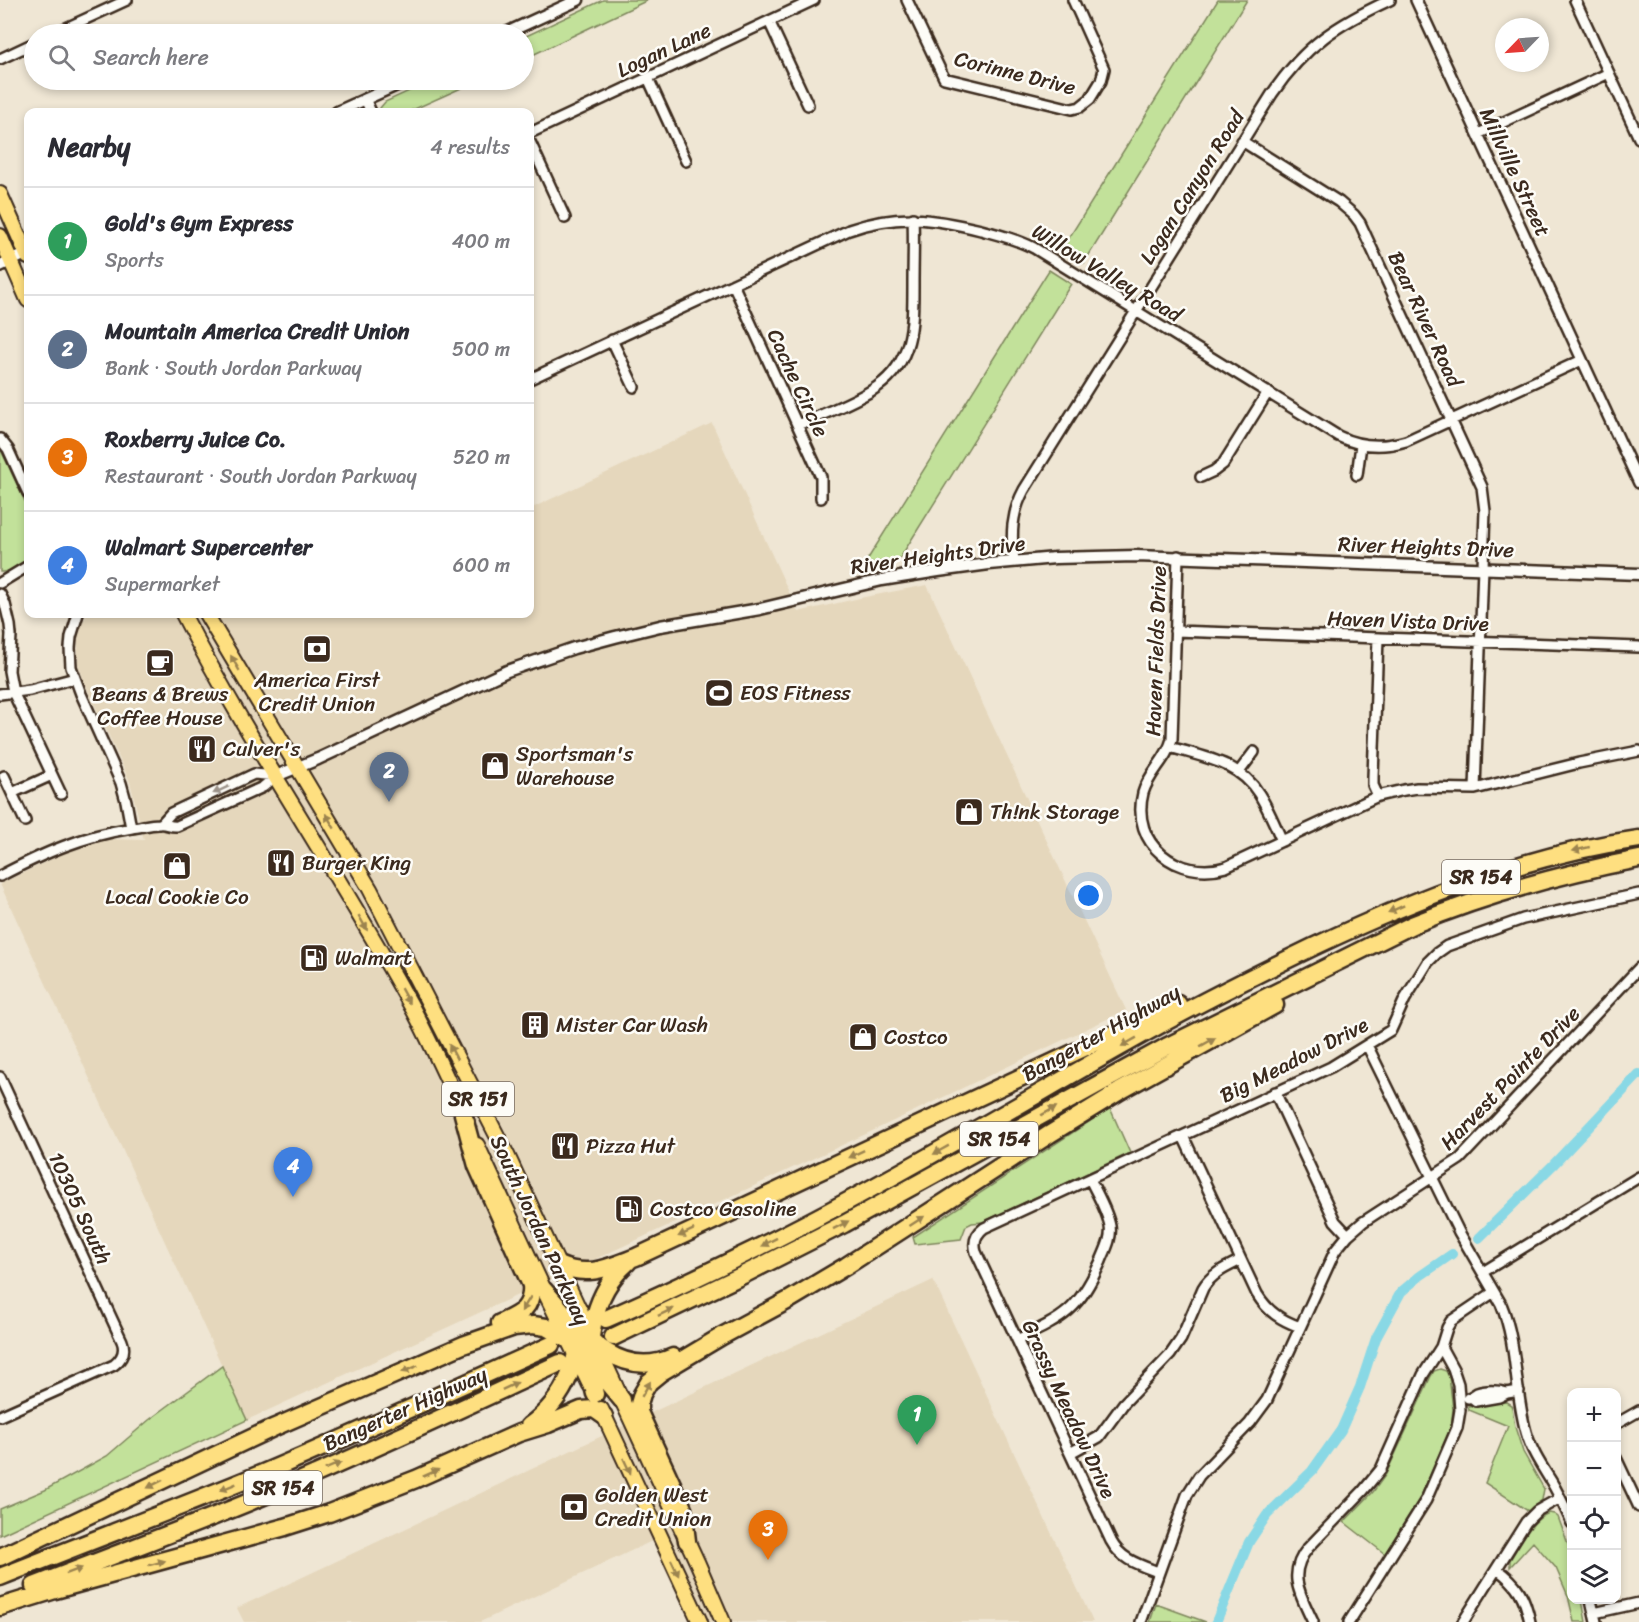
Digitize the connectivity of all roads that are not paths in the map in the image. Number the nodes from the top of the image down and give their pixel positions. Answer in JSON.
{"nodes":[{"id":1,"x":127,"y":0,"type":"edge"},
{"id":2,"x":578,"y":0,"type":"edge"},
{"id":3,"x":814,"y":0,"type":"edge"},
{"id":4,"x":907,"y":0,"type":"edge"},
{"id":5,"x":1073,"y":0,"type":"edge"},
{"id":6,"x":1390,"y":0,"type":"edge"},
{"id":7,"x":1416,"y":0,"type":"edge"},
{"id":8,"x":1575,"y":0,"type":"edge"},
{"id":9,"x":769,"y":21,"type":"junction"},
{"id":10,"x":75,"y":24,"type":"edge"},
{"id":11,"x":526,"y":24,"type":"edge"},
{"id":12,"x":24,"y":48,"type":"edge"},
{"id":13,"x":0,"y":59,"type":"edge"},
{"id":14,"x":1609,"y":73,"type":"junction"},
{"id":15,"x":648,"y":78,"type":"junction"},
{"id":16,"x":385,"y":90,"type":"edge"},
{"id":17,"x":365,"y":99,"type":"junction"},
{"id":18,"x":808,"y":105,"type":"dead end"},
{"id":19,"x":346,"y":108,"type":"edge"},
{"id":20,"x":369,"y":108,"type":"edge"},
{"id":21,"x":534,"y":131,"type":"edge"},
{"id":22,"x":1478,"y":134,"type":"junction"},
{"id":23,"x":1639,"y":138,"type":"edge"},
{"id":24,"x":1242,"y":141,"type":"junction"},
{"id":25,"x":534,"y":151,"type":"edge"},
{"id":26,"x":687,"y":162,"type":"dead end"},
{"id":27,"x":0,"y":194,"type":"edge"},
{"id":28,"x":565,"y":218,"type":"dead end"},
{"id":29,"x":913,"y":218,"type":"junction"},
{"id":30,"x":0,"y":236,"type":"edge"},
{"id":31,"x":24,"y":246,"type":"edge"},
{"id":32,"x":24,"y":257,"type":"edge"},
{"id":33,"x":5,"y":264,"type":"edge"},
{"id":34,"x":733,"y":284,"type":"junction"},
{"id":35,"x":24,"y":294,"type":"edge"},
{"id":36,"x":1136,"y":310,"type":"junction"},
{"id":37,"x":612,"y":340,"type":"junction"},
{"id":38,"x":1582,"y":360,"type":"junction"},
{"id":39,"x":534,"y":377,"type":"edge"},
{"id":40,"x":634,"y":387,"type":"dead end"},
{"id":41,"x":1268,"y":392,"type":"junction"},
{"id":42,"x":1452,"y":420,"type":"junction"},
{"id":43,"x":798,"y":425,"type":"junction"},
{"id":44,"x":0,"y":439,"type":"edge"},
{"id":45,"x":1361,"y":445,"type":"junction"},
{"id":46,"x":1357,"y":475,"type":"dead end"},
{"id":47,"x":1201,"y":477,"type":"dead end"},
{"id":48,"x":1639,"y":483,"type":"edge"},
{"id":49,"x":24,"y":484,"type":"edge"},
{"id":50,"x":821,"y":498,"type":"dead end"},
{"id":51,"x":1178,"y":556,"type":"junction"},
{"id":52,"x":1014,"y":561,"type":"junction"},
{"id":53,"x":24,"y":568,"type":"edge"},
{"id":54,"x":1483,"y":568,"type":"junction"},
{"id":55,"x":1639,"y":574,"type":"edge"},
{"id":56,"x":0,"y":583,"type":"edge"},
{"id":57,"x":0,"y":594,"type":"edge"},
{"id":58,"x":76,"y":618,"type":"edge"},
{"id":59,"x":185,"y":618,"type":"edge"},
{"id":60,"x":208,"y":618,"type":"edge"},
{"id":61,"x":1175,"y":631,"type":"junction"},
{"id":62,"x":1378,"y":638,"type":"junction"},
{"id":63,"x":1480,"y":642,"type":"junction"},
{"id":64,"x":1639,"y":647,"type":"edge"},
{"id":65,"x":75,"y":678,"type":"junction"},
{"id":66,"x":14,"y":692,"type":"junction"},
{"id":67,"x":0,"y":694,"type":"edge"},
{"id":68,"x":1170,"y":747,"type":"junction"},
{"id":69,"x":1639,"y":751,"type":"edge"},
{"id":70,"x":1254,"y":752,"type":"dead end"},
{"id":71,"x":297,"y":767,"type":"junction"},
{"id":72,"x":1239,"y":772,"type":"junction"},
{"id":73,"x":52,"y":775,"type":"junction"},
{"id":74,"x":4,"y":776,"type":"dead end"},
{"id":75,"x":276,"y":776,"type":"junction"},
{"id":76,"x":1475,"y":789,"type":"junction"},
{"id":77,"x":12,"y":793,"type":"junction"},
{"id":78,"x":61,"y":794,"type":"dead end"},
{"id":79,"x":1378,"y":796,"type":"junction"},
{"id":80,"x":25,"y":821,"type":"dead end"},
{"id":81,"x":162,"y":823,"type":"junction"},
{"id":82,"x":131,"y":828,"type":"junction"},
{"id":83,"x":1639,"y":839,"type":"edge"},
{"id":84,"x":1282,"y":841,"type":"junction"},
{"id":85,"x":1639,"y":860,"type":"edge"},
{"id":86,"x":0,"y":876,"type":"edge"},
{"id":87,"x":1639,"y":894,"type":"edge"},
{"id":88,"x":1330,"y":939,"type":"junction"},
{"id":89,"x":1383,"y":939,"type":"junction"},
{"id":90,"x":1639,"y":968,"type":"edge"},
{"id":91,"x":1367,"y":1046,"type":"junction"},
{"id":92,"x":0,"y":1077,"type":"edge"},
{"id":93,"x":1275,"y":1092,"type":"junction"},
{"id":94,"x":463,"y":1114,"type":"junction"},
{"id":95,"x":1183,"y":1136,"type":"junction"},
{"id":96,"x":1639,"y":1177,"type":"edge"},
{"id":97,"x":1432,"y":1178,"type":"junction"},
{"id":98,"x":1090,"y":1179,"type":"junction"},
{"id":99,"x":1348,"y":1235,"type":"junction"},
{"id":100,"x":975,"y":1239,"type":"joint"},
{"id":101,"x":636,"y":1257,"type":"junction"},
{"id":102,"x":1241,"y":1260,"type":"junction"},
{"id":103,"x":558,"y":1265,"type":"junction"},
{"id":104,"x":1483,"y":1272,"type":"junction"},
{"id":105,"x":544,"y":1290,"type":"joint"},
{"id":106,"x":1494,"y":1292,"type":"junction"},
{"id":107,"x":580,"y":1312,"type":"joint"},
{"id":108,"x":606,"y":1320,"type":"dead end"},
{"id":109,"x":1300,"y":1327,"type":"junction"},
{"id":110,"x":722,"y":1336,"type":"junction"},
{"id":111,"x":614,"y":1337,"type":"dead end"},
{"id":112,"x":1017,"y":1340,"type":"junction"},
{"id":113,"x":583,"y":1344,"type":"junction"},
{"id":114,"x":463,"y":1345,"type":"junction"},
{"id":115,"x":551,"y":1345,"type":"dead end"},
{"id":116,"x":1442,"y":1347,"type":"junction"},
{"id":117,"x":560,"y":1363,"type":"dead end"},
{"id":118,"x":1519,"y":1391,"type":"junction"},
{"id":119,"x":595,"y":1394,"type":"joint"},
{"id":120,"x":1460,"y":1399,"type":"junction"},
{"id":121,"x":622,"y":1400,"type":"joint"},
{"id":122,"x":1639,"y":1411,"type":"edge"},
{"id":123,"x":0,"y":1416,"type":"edge"},
{"id":124,"x":604,"y":1416,"type":"junction"},
{"id":125,"x":1621,"y":1422,"type":"edge"},
{"id":126,"x":519,"y":1433,"type":"junction"},
{"id":127,"x":1070,"y":1453,"type":"junction"},
{"id":128,"x":1621,"y":1467,"type":"edge"},
{"id":129,"x":1560,"y":1498,"type":"junction"},
{"id":130,"x":1639,"y":1507,"type":"edge"},
{"id":131,"x":1567,"y":1512,"type":"edge"},
{"id":132,"x":687,"y":1541,"type":"junction"},
{"id":133,"x":0,"y":1557,"type":"edge"},
{"id":134,"x":1497,"y":1569,"type":"junction"},
{"id":135,"x":1158,"y":1572,"type":"junction"},
{"id":136,"x":0,"y":1577,"type":"edge"},
{"id":137,"x":0,"y":1599,"type":"edge"},
{"id":138,"x":1639,"y":1603,"type":"edge"},
{"id":139,"x":0,"y":1607,"type":"edge"},
{"id":140,"x":1595,"y":1617,"type":"edge"},
{"id":141,"x":700,"y":1622,"type":"edge"},
{"id":142,"x":723,"y":1622,"type":"edge"},
{"id":143,"x":1141,"y":1622,"type":"edge"},
{"id":144,"x":1313,"y":1622,"type":"edge"},
{"id":145,"x":1349,"y":1622,"type":"edge"},
{"id":146,"x":1463,"y":1622,"type":"edge"},
{"id":147,"x":1530,"y":1622,"type":"edge"}],
"edges":[{"from":1,"to":10,"type":"street"},
{"from":2,"to":11,"type":"street"},
{"from":3,"to":9,"type":"street","name":"Logan Lane"},
{"from":4,"to":5,"type":"street","name":"Corinne Drive"},
{"from":6,"to":24,"type":"street","name":"Logan Canyon Road"},
{"from":7,"to":22,"type":"street","name":"Millville Street"},
{"from":8,"to":14,"type":"street"},
{"from":9,"to":15,"type":"street","name":"Logan Lane"},
{"from":9,"to":18,"type":"street"},
{"from":12,"to":13,"type":"street"},
{"from":14,"to":22,"type":"street"},
{"from":14,"to":23,"type":"street"},
{"from":15,"to":21,"type":"street","name":"Logan Lane"},
{"from":15,"to":26,"type":"street"},
{"from":16,"to":17,"type":"street"},
{"from":17,"to":19,"type":"street"},
{"from":17,"to":20,"type":"street"},
{"from":22,"to":38,"type":"street","name":"Millville Street"},
{"from":24,"to":36,"type":"street","name":"Logan Canyon Road"},
{"from":24,"to":42,"type":"street","name":"Bear River Road"},
{"from":25,"to":28,"type":"street"},
{"from":27,"to":31,"type":"main road"},
{"from":29,"to":34,"type":"street","name":"Willow Valley Road"},
{"from":29,"to":36,"type":"street","name":"Willow Valley Road"},
{"from":29,"to":43,"type":"street"},
{"from":30,"to":33,"type":"main road"},
{"from":32,"to":33,"type":"street"},
{"from":33,"to":35,"type":"main road"},
{"from":34,"to":37,"type":"street","name":"Willow Valley Road"},
{"from":34,"to":43,"type":"street","name":"Cache Circle"},
{"from":36,"to":41,"type":"street","name":"Willow Valley Road"},
{"from":36,"to":52,"type":"street","name":"Logan Canyon Road"},
{"from":37,"to":39,"type":"street","name":"Willow Valley Road"},
{"from":37,"to":40,"type":"street"},
{"from":38,"to":42,"type":"street","name":"Willow Valley Road"},
{"from":38,"to":48,"type":"street","name":"Millville Street"},
{"from":41,"to":45,"type":"street","name":"Willow Valley Road"},
{"from":41,"to":47,"type":"street"},
{"from":42,"to":45,"type":"street","name":"Willow Valley Road"},
{"from":42,"to":54,"type":"street","name":"Bear River Road"},
{"from":43,"to":50,"type":"street","name":"Cache Circle"},
{"from":44,"to":49,"type":"street"},
{"from":45,"to":46,"type":"street"},
{"from":51,"to":52,"type":"street","name":"River Heights Drive"},
{"from":51,"to":54,"type":"street","name":"River Heights Drive"},
{"from":51,"to":61,"type":"street","name":"Haven Fields Drive"},
{"from":52,"to":71,"type":"street","name":"River Heights Drive"},
{"from":53,"to":56,"type":"street"},
{"from":54,"to":55,"type":"street","name":"River Heights Drive"},
{"from":54,"to":63,"type":"street","name":"Bear River Road"},
{"from":57,"to":66,"type":"street"},
{"from":58,"to":65,"type":"street"},
{"from":59,"to":75,"type":"main road","name":"South Jordan Parkway","number":"SR 151"},
{"from":71,"to":60,"type":"main road","name":"South Jordan Parkway","number":"SR 151","one_way":true},
{"from":61,"to":62,"type":"street","name":"Haven Vista Drive"},
{"from":61,"to":68,"type":"street","name":"Haven Fields Drive"},
{"from":62,"to":63,"type":"street","name":"Haven Vista Drive"},
{"from":62,"to":79,"type":"street"},
{"from":63,"to":64,"type":"street","name":"Haven Vista Drive"},
{"from":63,"to":76,"type":"street","name":"Bear River Road"},
{"from":65,"to":66,"type":"street"},
{"from":65,"to":82,"type":"street"},
{"from":66,"to":67,"type":"street"},
{"from":66,"to":73,"type":"street"},
{"from":68,"to":72,"type":"street"},
{"from":68,"to":84,"type":"street","name":"Haven Fields Drive"},
{"from":69,"to":76,"type":"street","name":"Haven Fields Drive"},
{"from":70,"to":72,"type":"street"},
{"from":71,"to":75,"type":"street","name":"River Heights Drive"},
{"from":103,"to":71,"type":"main road","name":"South Jordan Parkway","number":"SR 151","one_way":true},
{"from":72,"to":84,"type":"street"},
{"from":73,"to":77,"type":"street"},
{"from":73,"to":78,"type":"street"},
{"from":74,"to":77,"type":"street"},
{"from":75,"to":81,"type":"street","name":"River Heights Drive","one_way":true},
{"from":75,"to":81,"type":"street","name":"River Heights Drive"},
{"from":75,"to":94,"type":"main road","name":"South Jordan Parkway","number":"SR 151","one_way":true},
{"from":76,"to":79,"type":"street","name":"Haven Fields Drive"},
{"from":77,"to":80,"type":"street"},
{"from":79,"to":84,"type":"street","name":"Haven Fields Drive"},
{"from":81,"to":82,"type":"street","name":"River Heights Drive"},
{"from":82,"to":86,"type":"street","name":"River Heights Drive"},
{"from":83,"to":88,"type":"highway","name":"Bangerter Highway","number":"SR 154","one_way":true},
{"from":85,"to":89,"type":"highway","name":"Bangerter Highway","number":"SR 154"},
{"from":87,"to":91,"type":"street","name":"Big Meadow Drive"},
{"from":88,"to":101,"type":"highway","one_way":true},
{"from":88,"to":108,"type":"highway","name":"Bangerter Highway","number":"SR 154","one_way":true},
{"from":110,"to":89,"type":"highway","one_way":true},
{"from":111,"to":89,"type":"highway","name":"Bangerter Highway","number":"SR 154","one_way":true},
{"from":90,"to":97,"type":"street","name":"Harvest Pointe Drive"},
{"from":91,"to":93,"type":"street","name":"Big Meadow Drive"},
{"from":91,"to":97,"type":"street"},
{"from":92,"to":123,"type":"street","name":"10305 South"},
{"from":93,"to":95,"type":"street","name":"Big Meadow Drive"},
{"from":93,"to":99,"type":"street"},
{"from":94,"to":105,"type":"main road","name":"South Jordan Parkway","number":"SR 151"},
{"from":94,"to":114,"type":"highway","one_way":true},
{"from":95,"to":98,"type":"street","name":"Big Meadow Drive"},
{"from":95,"to":102,"type":"street"},
{"from":96,"to":104,"type":"street"},
{"from":97,"to":99,"type":"street","name":"Harvest Pointe Drive"},
{"from":97,"to":104,"type":"street"},
{"from":98,"to":100,"type":"street","name":"Big Meadow Drive"},
{"from":98,"to":112,"type":"street"},
{"from":99,"to":109,"type":"street","name":"Harvest Pointe Drive"},
{"from":100,"to":112,"type":"street","name":"Grassy Meadow Drive"},
{"from":101,"to":103,"type":"highway"},
{"from":101,"to":113,"type":"highway"},
{"from":102,"to":109,"type":"street"},
{"from":102,"to":127,"type":"street"},
{"from":103,"to":107,"type":"main road","name":"South Jordan Parkway","number":"SR 151"},
{"from":104,"to":106,"type":"street"},
{"from":105,"to":113,"type":"highway"},
{"from":106,"to":116,"type":"street"},
{"from":106,"to":118,"type":"street"},
{"from":107,"to":113,"type":"highway"},
{"from":109,"to":135,"type":"street","name":"Harvest Pointe Drive"},
{"from":110,"to":113,"type":"highway"},
{"from":132,"to":110,"type":"highway","one_way":true},
{"from":112,"to":127,"type":"street","name":"Grassy Meadow Drive"},
{"from":113,"to":114,"type":"highway"},
{"from":113,"to":119,"type":"highway"},
{"from":113,"to":121,"type":"highway"},
{"from":113,"to":126,"type":"highway"},
{"from":114,"to":133,"type":"highway","one_way":true},
{"from":115,"to":136,"type":"highway","name":"Bangerter Highway","number":"SR 154","one_way":true},
{"from":116,"to":120,"type":"street"},
{"from":116,"to":144,"type":"street"},
{"from":137,"to":117,"type":"highway","name":"Bangerter Highway","number":"SR 154","one_way":true},
{"from":118,"to":120,"type":"street"},
{"from":118,"to":129,"type":"street"},
{"from":119,"to":124,"type":"main road"},
{"from":120,"to":145,"type":"street"},
{"from":121,"to":132,"type":"main road"},
{"from":122,"to":125,"type":"street"},
{"from":124,"to":126,"type":"highway"},
{"from":124,"to":141,"type":"main road","one_way":true},
{"from":139,"to":126,"type":"highway","one_way":true},
{"from":127,"to":135,"type":"street","name":"Grassy Meadow Drive"},
{"from":128,"to":130,"type":"street"},
{"from":129,"to":131,"type":"street"},
{"from":129,"to":134,"type":"street"},
{"from":132,"to":142,"type":"main road"},
{"from":134,"to":146,"type":"street"},
{"from":134,"to":147,"type":"street"},
{"from":135,"to":143,"type":"street","name":"Harvest Pointe Drive"},
{"from":138,"to":140,"type":"street"}]}
